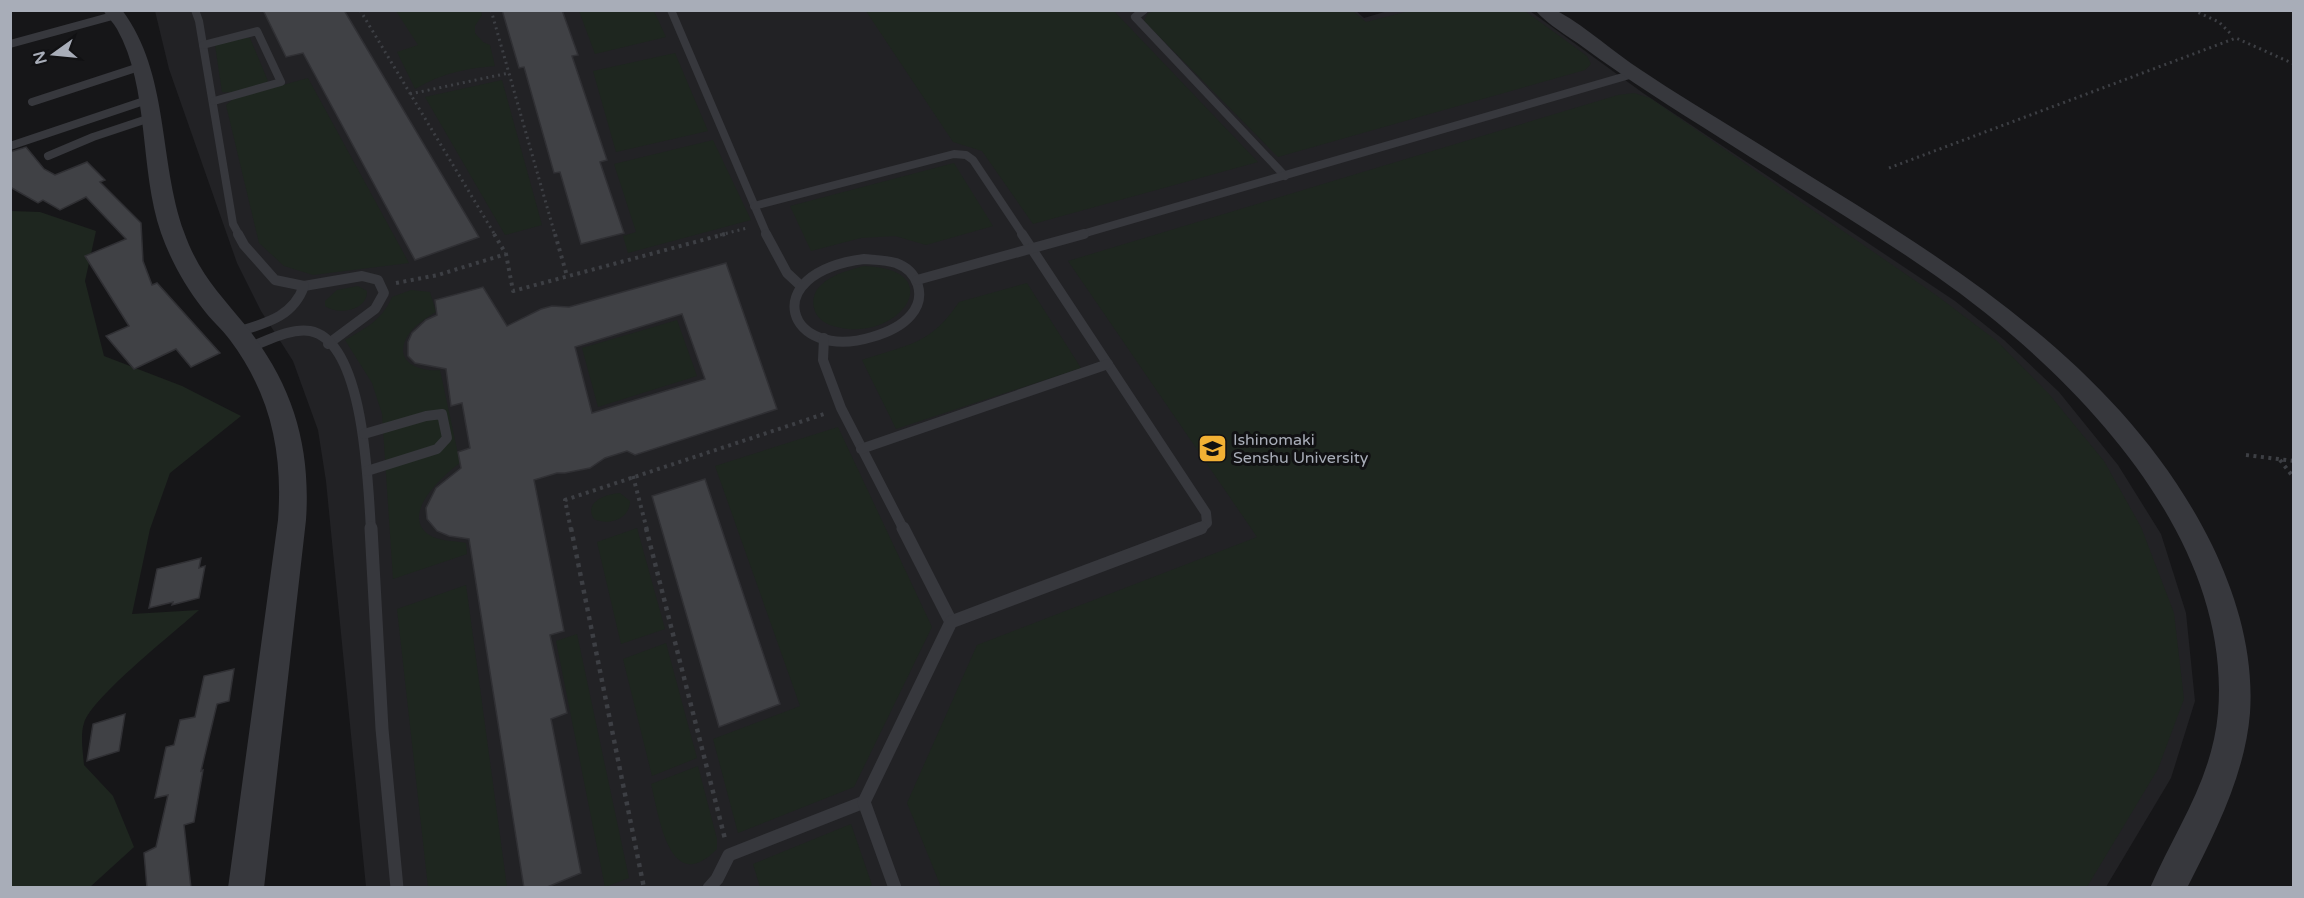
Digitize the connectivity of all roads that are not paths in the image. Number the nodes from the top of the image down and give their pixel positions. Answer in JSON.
{"nodes":[{"id":1,"x":195,"y":10,"type":"edge"},
{"id":2,"x":671,"y":10,"type":"edge"},
{"id":3,"x":1144,"y":10,"type":"edge"},
{"id":4,"x":1544,"y":10,"type":"edge"},
{"id":5,"x":114,"y":13,"type":"edge"},
{"id":6,"x":10,"y":44,"type":"edge"},
{"id":7,"x":203,"y":45,"type":"junction"},
{"id":8,"x":139,"y":67,"type":"junction"},
{"id":9,"x":1633,"y":74,"type":"junction"},
{"id":10,"x":214,"y":101,"type":"junction"},
{"id":11,"x":32,"y":102,"type":"dead end"},
{"id":12,"x":149,"y":109,"type":"junction"},
{"id":13,"x":10,"y":146,"type":"edge"},
{"id":14,"x":48,"y":156,"type":"dead end"},
{"id":15,"x":1285,"y":176,"type":"junction"},
{"id":16,"x":754,"y":206,"type":"junction"},
{"id":17,"x":1032,"y":249,"type":"junction"},
{"id":18,"x":917,"y":280,"type":"junction"},
{"id":19,"x":304,"y":286,"type":"junction"},
{"id":20,"x":801,"y":286,"type":"junction"},
{"id":21,"x":824,"y":338,"type":"junction"},
{"id":22,"x":243,"y":340,"type":"junction"},
{"id":23,"x":328,"y":344,"type":"junction"},
{"id":24,"x":1108,"y":364,"type":"junction"},
{"id":25,"x":364,"y":435,"type":"junction"},
{"id":26,"x":861,"y":450,"type":"junction"},
{"id":27,"x":367,"y":471,"type":"junction"},
{"id":28,"x":951,"y":622,"type":"junction"},
{"id":29,"x":864,"y":802,"type":"junction"},
{"id":30,"x":246,"y":888,"type":"edge"},
{"id":31,"x":397,"y":888,"type":"edge"},
{"id":32,"x":709,"y":888,"type":"edge"},
{"id":33,"x":895,"y":888,"type":"edge"},
{"id":34,"x":2168,"y":888,"type":"edge"}],
"edges":[{"from":1,"to":7,"type":"lane"},
{"from":2,"to":16,"type":"lane"},
{"from":3,"to":15,"type":"lane"},
{"from":4,"to":9,"type":"street"},
{"from":5,"to":6,"type":"lane"},
{"from":5,"to":8,"type":"street"},
{"from":7,"to":10,"type":"lane"},
{"from":7,"to":10,"type":"lane"},
{"from":8,"to":11,"type":"lane"},
{"from":8,"to":12,"type":"street"},
{"from":9,"to":15,"type":"lane"},
{"from":9,"to":34,"type":"street"},
{"from":10,"to":19,"type":"lane"},
{"from":12,"to":13,"type":"lane"},
{"from":12,"to":14,"type":"lane"},
{"from":12,"to":22,"type":"street"},
{"from":15,"to":17,"type":"lane"},
{"from":16,"to":17,"type":"lane"},
{"from":16,"to":20,"type":"lane"},
{"from":17,"to":18,"type":"lane"},
{"from":17,"to":24,"type":"lane"},
{"from":18,"to":20,"type":"lane"},
{"from":18,"to":21,"type":"lane"},
{"from":19,"to":22,"type":"lane"},
{"from":19,"to":23,"type":"lane"},
{"from":20,"to":21,"type":"lane"},
{"from":21,"to":26,"type":"lane"},
{"from":22,"to":23,"type":"lane"},
{"from":22,"to":30,"type":"street"},
{"from":23,"to":25,"type":"lane"},
{"from":24,"to":26,"type":"lane"},
{"from":24,"to":28,"type":"lane"},
{"from":25,"to":27,"type":"lane"},
{"from":25,"to":27,"type":"lane"},
{"from":26,"to":28,"type":"lane"},
{"from":27,"to":31,"type":"lane"},
{"from":28,"to":29,"type":"lane"},
{"from":29,"to":32,"type":"lane"},
{"from":29,"to":33,"type":"lane"}]}
